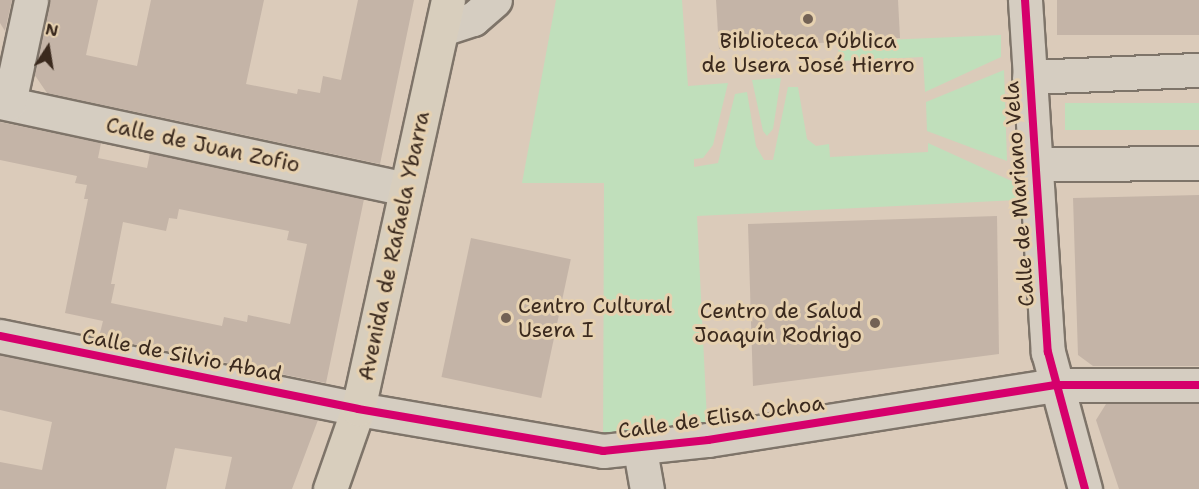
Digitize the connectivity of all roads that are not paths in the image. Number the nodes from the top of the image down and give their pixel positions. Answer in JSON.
{"nodes":[{"id":1,"x":31,"y":0,"type":"edge"},
{"id":2,"x":495,"y":0,"type":"edge"},
{"id":3,"x":1025,"y":0,"type":"edge"},
{"id":4,"x":445,"y":15,"type":"edge"},
{"id":5,"x":1199,"y":70,"type":"edge"},
{"id":6,"x":1029,"y":77,"type":"junction"},
{"id":7,"x":5,"y":103,"type":"edge"},
{"id":8,"x":1199,"y":163,"type":"edge"},
{"id":9,"x":1035,"y":164,"type":"junction"},
{"id":10,"x":406,"y":189,"type":"junction"},
{"id":11,"x":0,"y":336,"type":"edge"},
{"id":12,"x":1199,"y":385,"type":"edge"},
{"id":13,"x":1054,"y":386,"type":"junction"},
{"id":14,"x":358,"y":409,"type":"junction"},
{"id":15,"x":639,"y":450,"type":"junction"},
{"id":16,"x":330,"y":489,"type":"edge"},
{"id":17,"x":647,"y":489,"type":"edge"},
{"id":18,"x":1086,"y":489,"type":"edge"}],
"edges":[{"from":1,"to":7,"type":"street"},
{"from":2,"to":4,"type":"street"},
{"from":3,"to":6,"type":"street","name":"Calle de Mariano Vela"},
{"from":4,"to":10,"type":"main road","name":"Avenida de Rafaela Ybarra"},
{"from":5,"to":6,"type":"street"},
{"from":6,"to":9,"type":"street","name":"Calle de Mariano Vela"},
{"from":7,"to":10,"type":"street","name":"Calle de Juan Zofio"},
{"from":8,"to":9,"type":"street"},
{"from":9,"to":13,"type":"street","name":"Calle de Mariano Vela"},
{"from":10,"to":14,"type":"main road","name":"Avenida de Rafaela Ybarra"},
{"from":11,"to":14,"type":"street","name":"Calle de Silvio Abad"},
{"from":12,"to":13,"type":"street","name":"Calle de Elisa Ochoa"},
{"from":13,"to":15,"type":"street","name":"Calle de Elisa Ochoa"},
{"from":13,"to":18,"type":"street","name":"Calle de Mariano Vela"},
{"from":14,"to":15,"type":"street","name":"Calle de Elisa Ochoa"},
{"from":14,"to":16,"type":"main road","name":"Avenida de Rafaela Ybarra"},
{"from":15,"to":17,"type":"street"}]}
